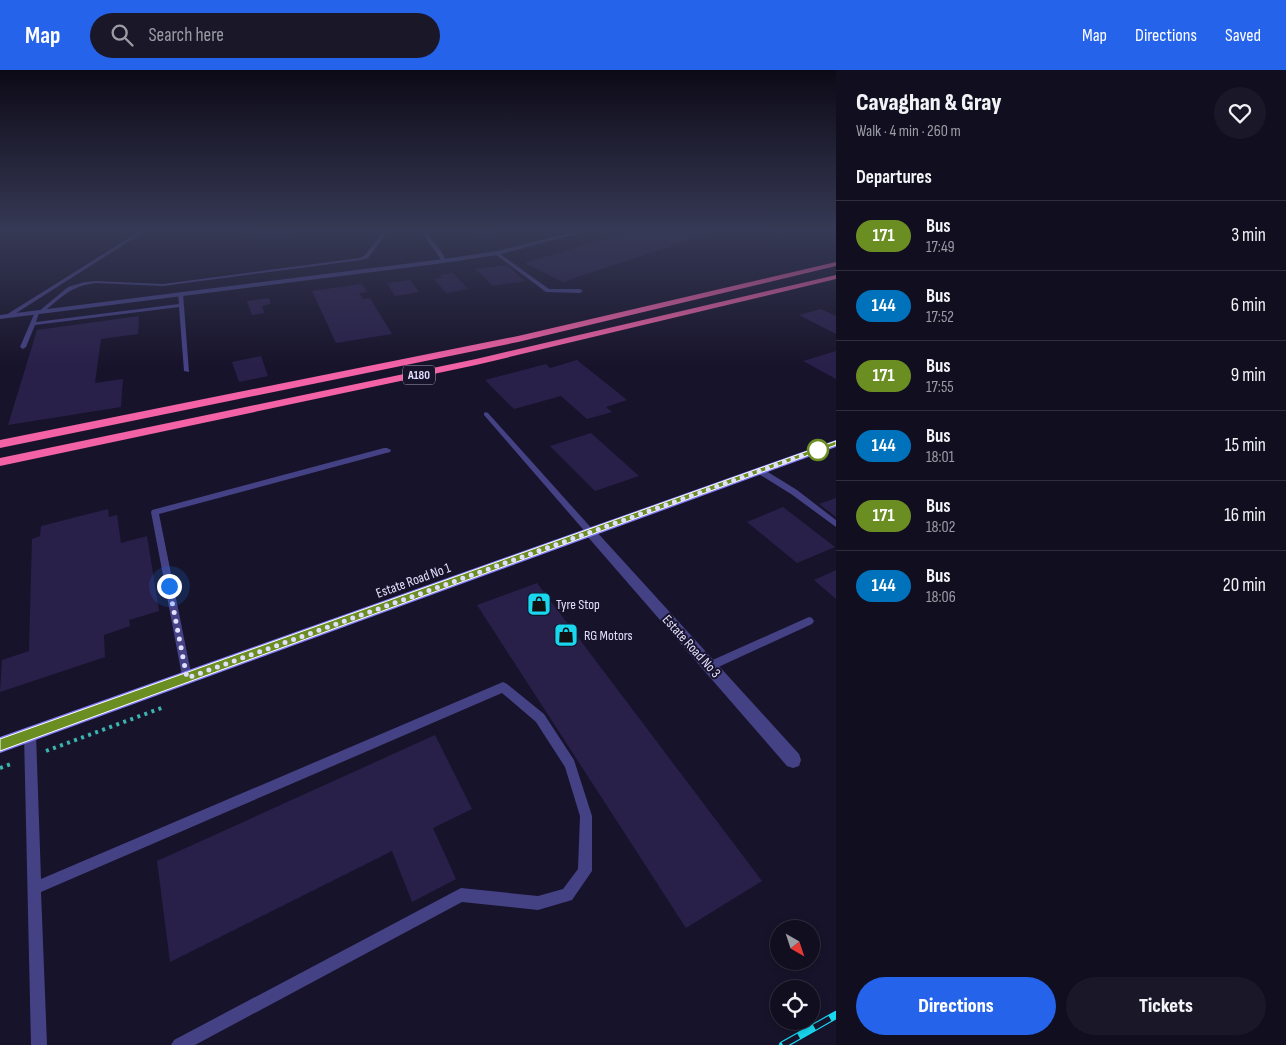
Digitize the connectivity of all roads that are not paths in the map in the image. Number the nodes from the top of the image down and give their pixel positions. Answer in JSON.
{"nodes":[{"id":1,"x":72,"y":276,"type":"edge"},
{"id":2,"x":238,"y":276,"type":"edge"},
{"id":3,"x":328,"y":276,"type":"edge"},
{"id":4,"x":528,"y":276,"type":"edge"},
{"id":5,"x":787,"y":276,"type":"edge"},
{"id":6,"x":836,"y":277,"type":"edge"},
{"id":7,"x":580,"y":291,"type":"dead end"},
{"id":8,"x":181,"y":294,"type":"junction"},
{"id":9,"x":182,"y":304,"type":"junction"},
{"id":10,"x":39,"y":312,"type":"junction"},
{"id":11,"x":4,"y":317,"type":"edge"},
{"id":12,"x":32,"y":324,"type":"junction"},
{"id":13,"x":23,"y":347,"type":"dead end"},
{"id":14,"x":187,"y":371,"type":"dead end"},
{"id":15,"x":486,"y":414,"type":"dead end"},
{"id":16,"x":836,"y":443,"type":"edge"},
{"id":17,"x":0,"y":444,"type":"edge"},
{"id":18,"x":387,"y":450,"type":"dead end"},
{"id":19,"x":0,"y":462,"type":"edge"},
{"id":20,"x":760,"y":471,"type":"junction"},
{"id":21,"x":836,"y":524,"type":"edge"},
{"id":22,"x":591,"y":533,"type":"junction"},
{"id":23,"x":809,"y":621,"type":"dead end"},
{"id":24,"x":710,"y":666,"type":"junction"},
{"id":25,"x":187,"y":678,"type":"junction"},
{"id":26,"x":30,"y":734,"type":"junction"},
{"id":27,"x":0,"y":745,"type":"edge"},
{"id":28,"x":793,"y":760,"type":"dead end"},
{"id":29,"x":36,"y":888,"type":"junction"},
{"id":30,"x":39,"y":1045,"type":"edge"},
{"id":31,"x":179,"y":1045,"type":"edge"}],
"edges":[{"from":1,"to":11,"type":"lane"},
{"from":2,"to":10,"type":"lane"},
{"from":3,"to":8,"type":"street"},
{"from":4,"to":7,"type":"lane"},
{"from":5,"to":17,"type":"highway","number":"A180"},
{"from":6,"to":19,"type":"highway","number":"A180"},
{"from":8,"to":9,"type":"lane"},
{"from":8,"to":10,"type":"street"},
{"from":9,"to":12,"type":"lane"},
{"from":9,"to":14,"type":"lane"},
{"from":10,"to":11,"type":"street"},
{"from":10,"to":12,"type":"lane"},
{"from":12,"to":13,"type":"lane"},
{"from":15,"to":22,"type":"lane"},
{"from":16,"to":20,"type":"street","name":"Estate Road No 1"},
{"from":18,"to":25,"type":"lane"},
{"from":20,"to":21,"type":"lane"},
{"from":20,"to":22,"type":"street","name":"Estate Road No 1"},
{"from":22,"to":24,"type":"street","name":"Estate Road No 3"},
{"from":22,"to":25,"type":"street","name":"Estate Road No 1"},
{"from":23,"to":24,"type":"lane"},
{"from":24,"to":28,"type":"street","name":"Estate Road No 3"},
{"from":25,"to":26,"type":"street","name":"Estate Road No 1"},
{"from":26,"to":27,"type":"street","name":"Estate Road No 1"},
{"from":26,"to":29,"type":"lane"},
{"from":29,"to":30,"type":"lane"},
{"from":29,"to":31,"type":"lane"}]}
